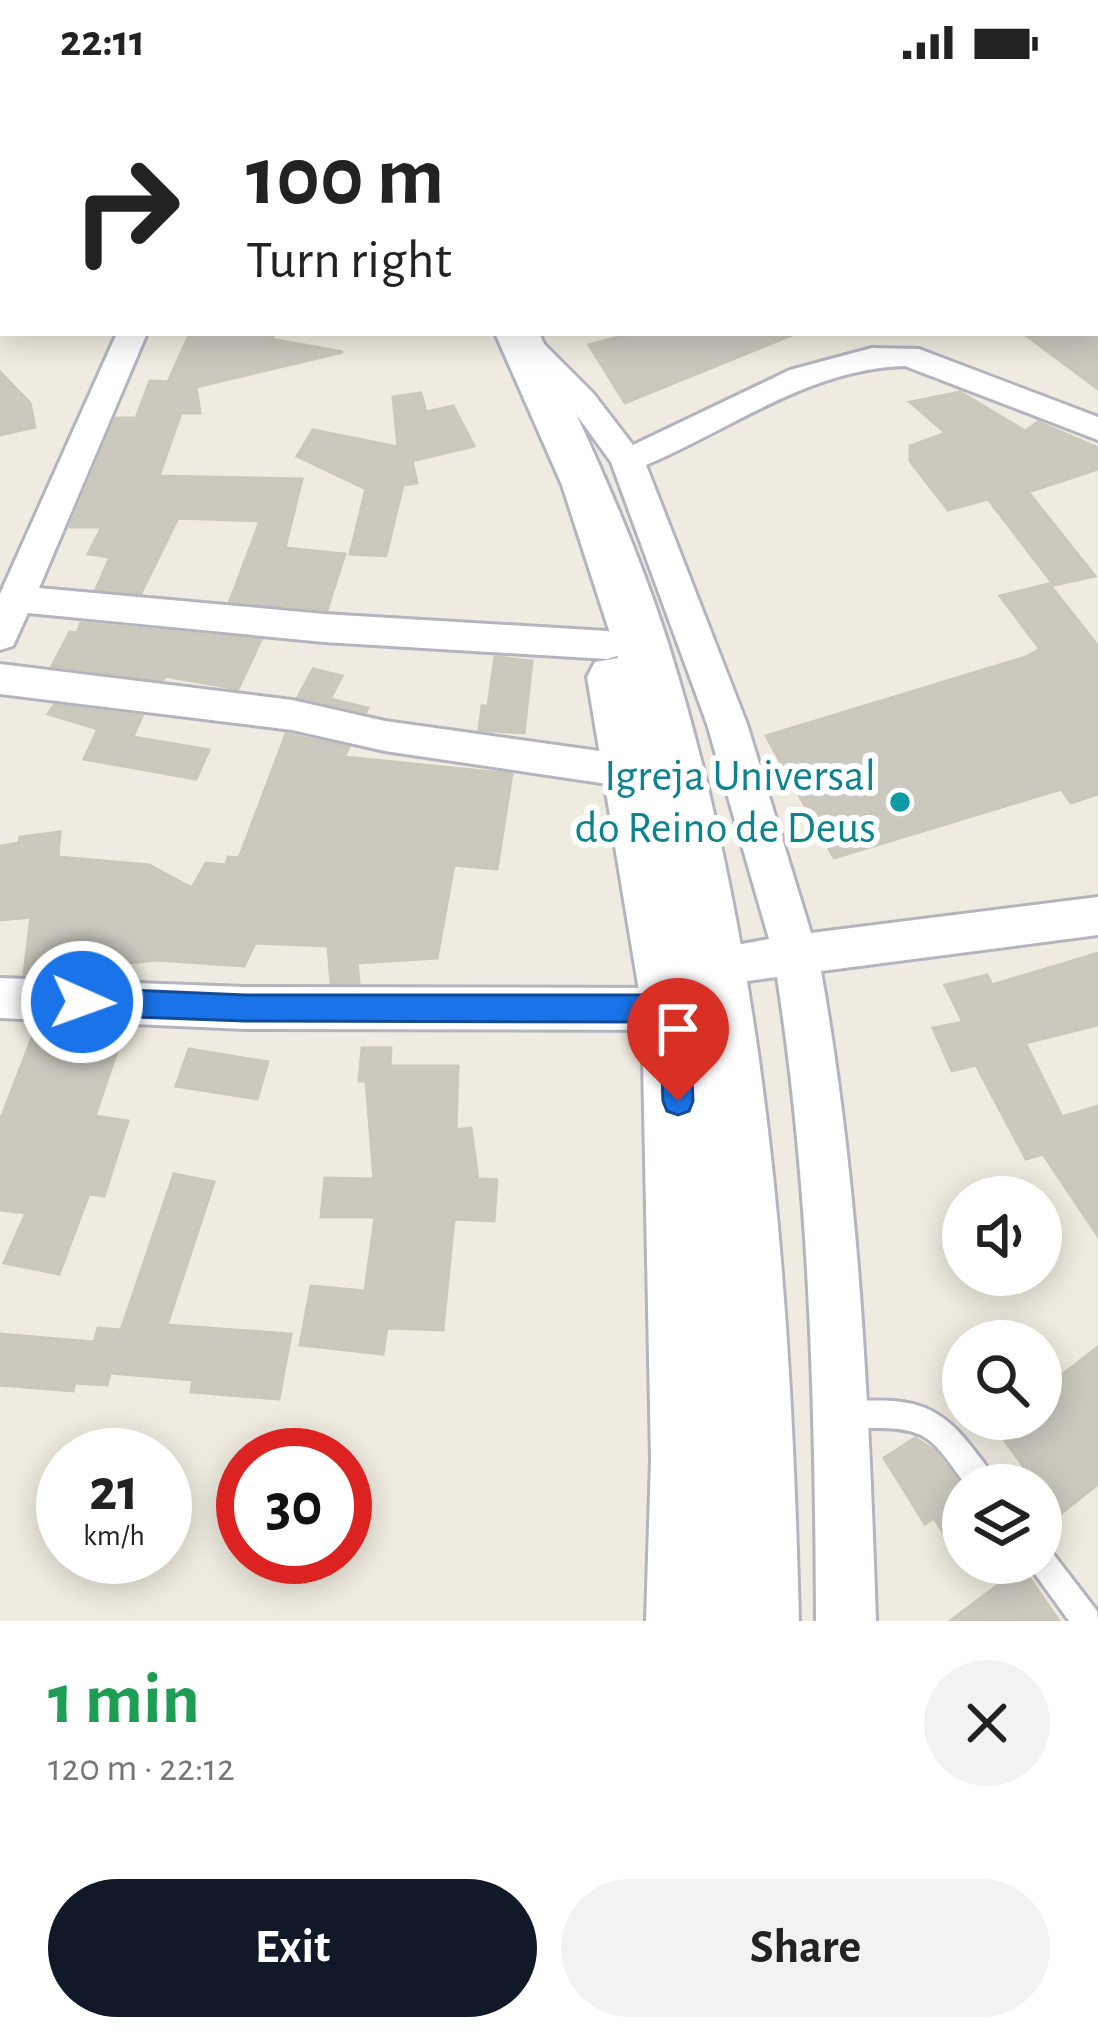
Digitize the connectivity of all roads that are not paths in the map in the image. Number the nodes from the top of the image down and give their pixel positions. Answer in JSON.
{"nodes":[{"id":1,"x":131,"y":336,"type":"edge"},
{"id":2,"x":477,"y":336,"type":"edge"},
{"id":3,"x":518,"y":336,"type":"edge"},
{"id":4,"x":520,"y":336,"type":"edge"},
{"id":5,"x":1098,"y":429,"type":"edge"},
{"id":6,"x":627,"y":460,"type":"junction"},
{"id":7,"x":7,"y":619,"type":"edge"},
{"id":8,"x":607,"y":645,"type":"junction"},
{"id":9,"x":0,"y":680,"type":"edge"},
{"id":10,"x":635,"y":772,"type":"junction"},
{"id":11,"x":1098,"y":916,"type":"edge"},
{"id":12,"x":796,"y":955,"type":"junction"},
{"id":13,"x":718,"y":965,"type":"junction"},
{"id":14,"x":0,"y":998,"type":"edge"},
{"id":15,"x":674,"y":1009,"type":"junction"},
{"id":16,"x":842,"y":1414,"type":"junction"},
{"id":17,"x":967,"y":1464,"type":"edge"},
{"id":18,"x":1059,"y":1584,"type":"edge"},
{"id":19,"x":688,"y":1621,"type":"edge"},
{"id":20,"x":757,"y":1621,"type":"edge"},
{"id":21,"x":847,"y":1621,"type":"edge"},
{"id":22,"x":1087,"y":1621,"type":"edge"}],
"edges":[{"from":1,"to":7,"type":"street"},
{"from":2,"to":8,"type":"main road"},
{"from":3,"to":13,"type":"main road"},
{"from":4,"to":6,"type":"street"},
{"from":5,"to":6,"type":"street"},
{"from":6,"to":12,"type":"street"},
{"from":7,"to":8,"type":"street"},
{"from":8,"to":10,"type":"main road"},
{"from":9,"to":10,"type":"street"},
{"from":10,"to":15,"type":"main road"},
{"from":11,"to":12,"type":"street"},
{"from":12,"to":13,"type":"street"},
{"from":12,"to":16,"type":"street"},
{"from":13,"to":20,"type":"main road"},
{"from":14,"to":15,"type":"street"},
{"from":15,"to":19,"type":"main road"},
{"from":16,"to":17,"type":"lane"},
{"from":16,"to":21,"type":"street"},
{"from":18,"to":22,"type":"lane"}]}
